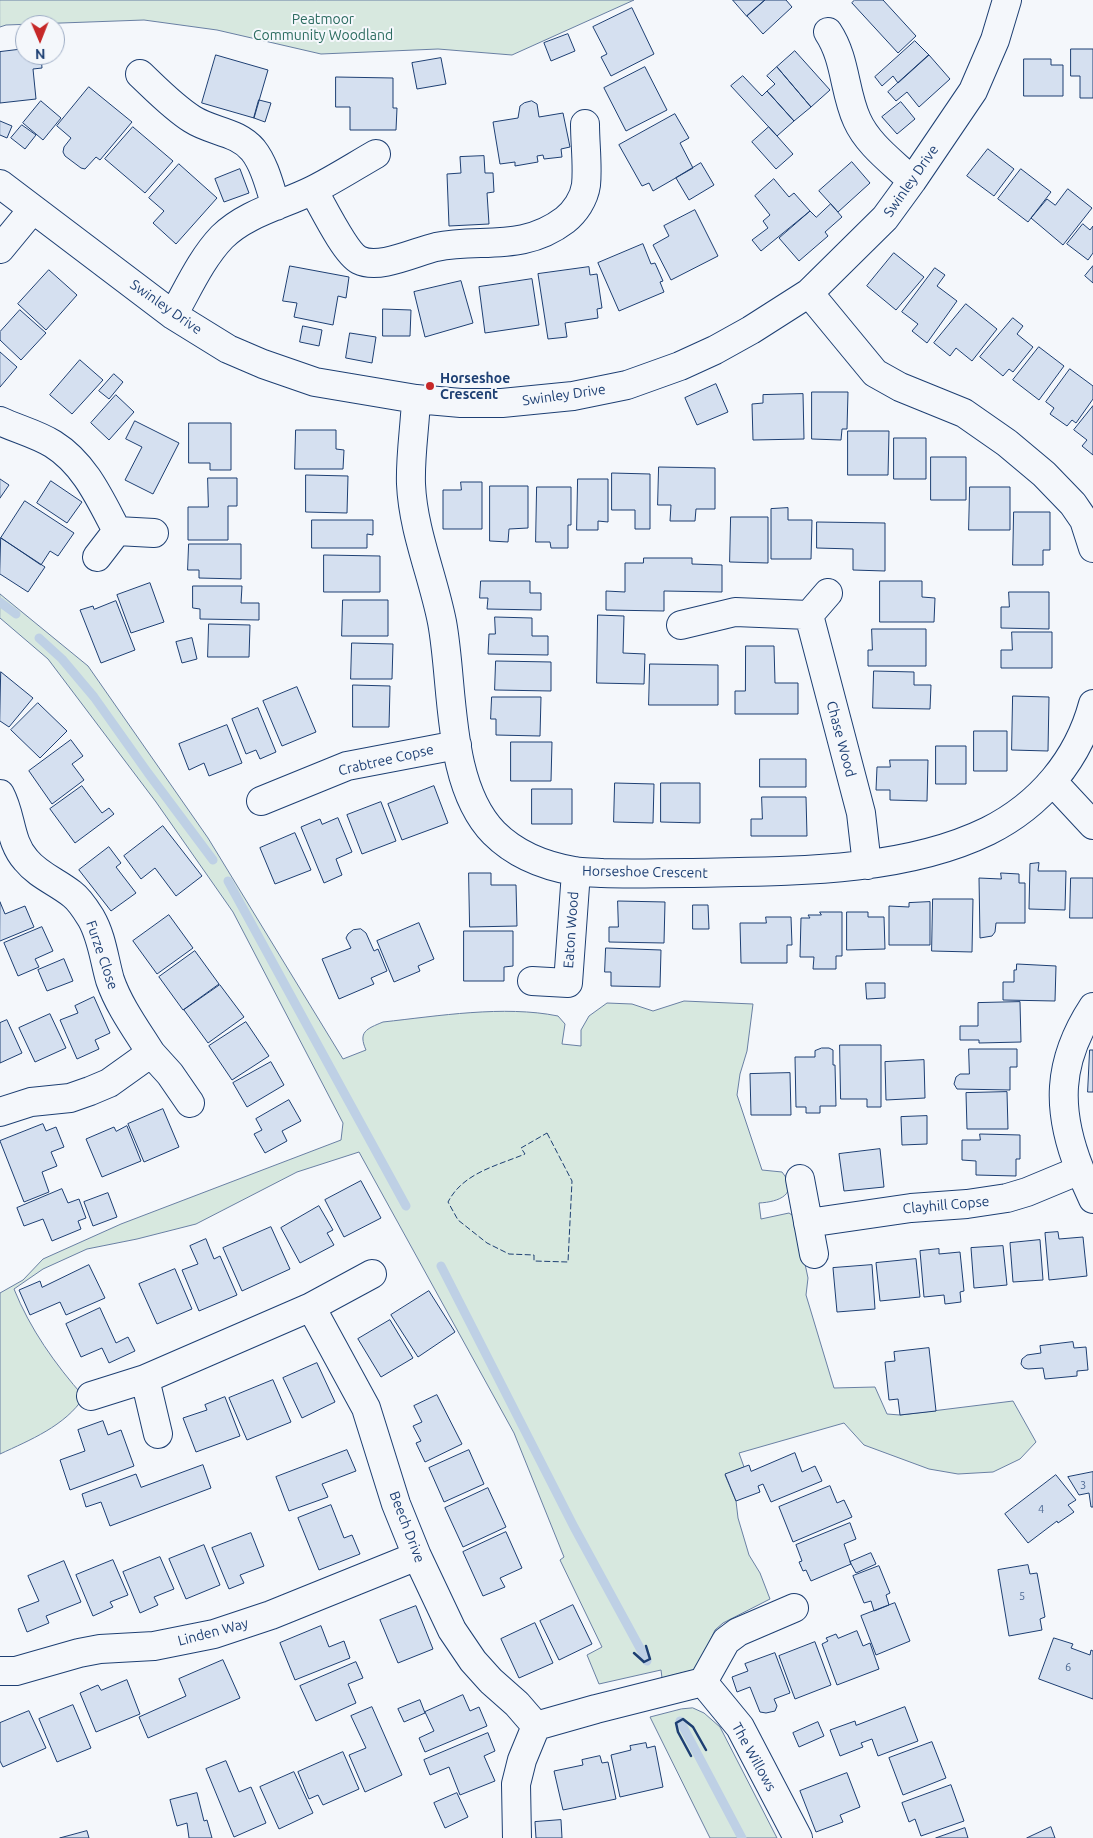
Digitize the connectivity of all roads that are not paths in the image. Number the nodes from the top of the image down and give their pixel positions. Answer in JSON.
{"nodes":[{"id":1,"x":1007,"y":0,"type":"edge"},
{"id":2,"x":828,"y":32,"type":"dead end"},
{"id":3,"x":140,"y":74,"type":"dead end"},
{"id":4,"x":585,"y":124,"type":"dead end"},
{"id":5,"x":376,"y":154,"type":"dead end"},
{"id":6,"x":912,"y":181,"type":"junction"},
{"id":7,"x":0,"y":184,"type":"edge"},
{"id":8,"x":313,"y":190,"type":"junction"},
{"id":9,"x":276,"y":206,"type":"junction"},
{"id":10,"x":33,"y":209,"type":"junction"},
{"id":11,"x":0,"y":249,"type":"edge"},
{"id":12,"x":809,"y":293,"type":"junction"},
{"id":13,"x":173,"y":315,"type":"junction"},
{"id":14,"x":416,"y":399,"type":"junction"},
{"id":15,"x":0,"y":421,"type":"edge"},
{"id":16,"x":117,"y":531,"type":"junction"},
{"id":17,"x":154,"y":533,"type":"dead end"},
{"id":18,"x":1093,"y":548,"type":"edge"},
{"id":19,"x":97,"y":557,"type":"dead end"},
{"id":20,"x":828,"y":593,"type":"dead end"},
{"id":21,"x":809,"y":615,"type":"junction"},
{"id":22,"x":680,"y":625,"type":"dead end"},
{"id":23,"x":1093,"y":704,"type":"edge"},
{"id":24,"x":456,"y":745,"type":"junction"},
{"id":25,"x":1053,"y":782,"type":"junction"},
{"id":26,"x":0,"y":794,"type":"edge"},
{"id":27,"x":261,"y":802,"type":"dead end"},
{"id":28,"x":1093,"y":825,"type":"edge"},
{"id":29,"x":867,"y":864,"type":"junction"},
{"id":30,"x":576,"y":872,"type":"junction"},
{"id":31,"x":532,"y":981,"type":"dead end"},
{"id":32,"x":1093,"y":1008,"type":"edge"},
{"id":33,"x":151,"y":1053,"type":"junction"},
{"id":34,"x":190,"y":1102,"type":"dead end"},
{"id":35,"x":0,"y":1112,"type":"edge"},
{"id":36,"x":1080,"y":1170,"type":"junction"},
{"id":37,"x":800,"y":1180,"type":"dead end"},
{"id":38,"x":1093,"y":1199,"type":"edge"},
{"id":39,"x":808,"y":1223,"type":"junction"},
{"id":40,"x":814,"y":1254,"type":"dead end"},
{"id":41,"x":372,"y":1274,"type":"dead end"},
{"id":42,"x":311,"y":1307,"type":"junction"},
{"id":43,"x":145,"y":1379,"type":"junction"},
{"id":44,"x":91,"y":1396,"type":"dead end"},
{"id":45,"x":158,"y":1434,"type":"dead end"},
{"id":46,"x":417,"y":1556,"type":"junction"},
{"id":47,"x":794,"y":1608,"type":"dead end"},
{"id":48,"x":0,"y":1671,"type":"edge"},
{"id":49,"x":703,"y":1682,"type":"junction"},
{"id":50,"x":536,"y":1726,"type":"junction"},
{"id":51,"x":517,"y":1838,"type":"edge"},
{"id":52,"x":798,"y":1838,"type":"edge"}],
"edges":[{"from":1,"to":6,"type":"street","name":"Swinley Drive"},
{"from":2,"to":6,"type":"street"},
{"from":3,"to":9,"type":"street"},
{"from":4,"to":8,"type":"street"},
{"from":5,"to":8,"type":"street"},
{"from":6,"to":12,"type":"street","name":"Swinley Drive"},
{"from":7,"to":10,"type":"street","name":"Swinley Drive"},
{"from":8,"to":9,"type":"street"},
{"from":9,"to":13,"type":"street"},
{"from":10,"to":11,"type":"street"},
{"from":10,"to":13,"type":"street","name":"Swinley Drive"},
{"from":12,"to":14,"type":"street","name":"Swinley Drive"},
{"from":12,"to":18,"type":"street"},
{"from":13,"to":14,"type":"street","name":"Swinley Drive"},
{"from":14,"to":24,"type":"street","name":"Horseshoe Crescent"},
{"from":15,"to":16,"type":"street"},
{"from":16,"to":17,"type":"street"},
{"from":16,"to":19,"type":"street"},
{"from":20,"to":21,"type":"street"},
{"from":21,"to":22,"type":"street"},
{"from":21,"to":29,"type":"street","name":"Chase Wood"},
{"from":23,"to":25,"type":"street","name":"Horseshoe Crescent"},
{"from":24,"to":27,"type":"street","name":"Crabtree Copse"},
{"from":24,"to":30,"type":"street","name":"Horseshoe Crescent"},
{"from":25,"to":28,"type":"street"},
{"from":25,"to":29,"type":"street","name":"Horseshoe Crescent"},
{"from":26,"to":33,"type":"street","name":"Furze Close"},
{"from":29,"to":30,"type":"street","name":"Horseshoe Crescent"},
{"from":30,"to":31,"type":"street","name":"Eaton Wood"},
{"from":32,"to":36,"type":"street"},
{"from":33,"to":34,"type":"street","name":"Furze Close"},
{"from":33,"to":35,"type":"street"},
{"from":36,"to":38,"type":"street"},
{"from":36,"to":39,"type":"street","name":"Clayhill Copse"},
{"from":37,"to":39,"type":"street"},
{"from":39,"to":40,"type":"street"},
{"from":41,"to":42,"type":"street"},
{"from":42,"to":43,"type":"street"},
{"from":42,"to":46,"type":"street","name":"Beech Drive"},
{"from":43,"to":44,"type":"street"},
{"from":43,"to":45,"type":"street"},
{"from":46,"to":48,"type":"street","name":"Linden Way"},
{"from":46,"to":50,"type":"street","name":"Beech Drive"},
{"from":47,"to":49,"type":"street"},
{"from":49,"to":50,"type":"street"},
{"from":49,"to":52,"type":"street","name":"The Willows"},
{"from":50,"to":51,"type":"street"}]}
